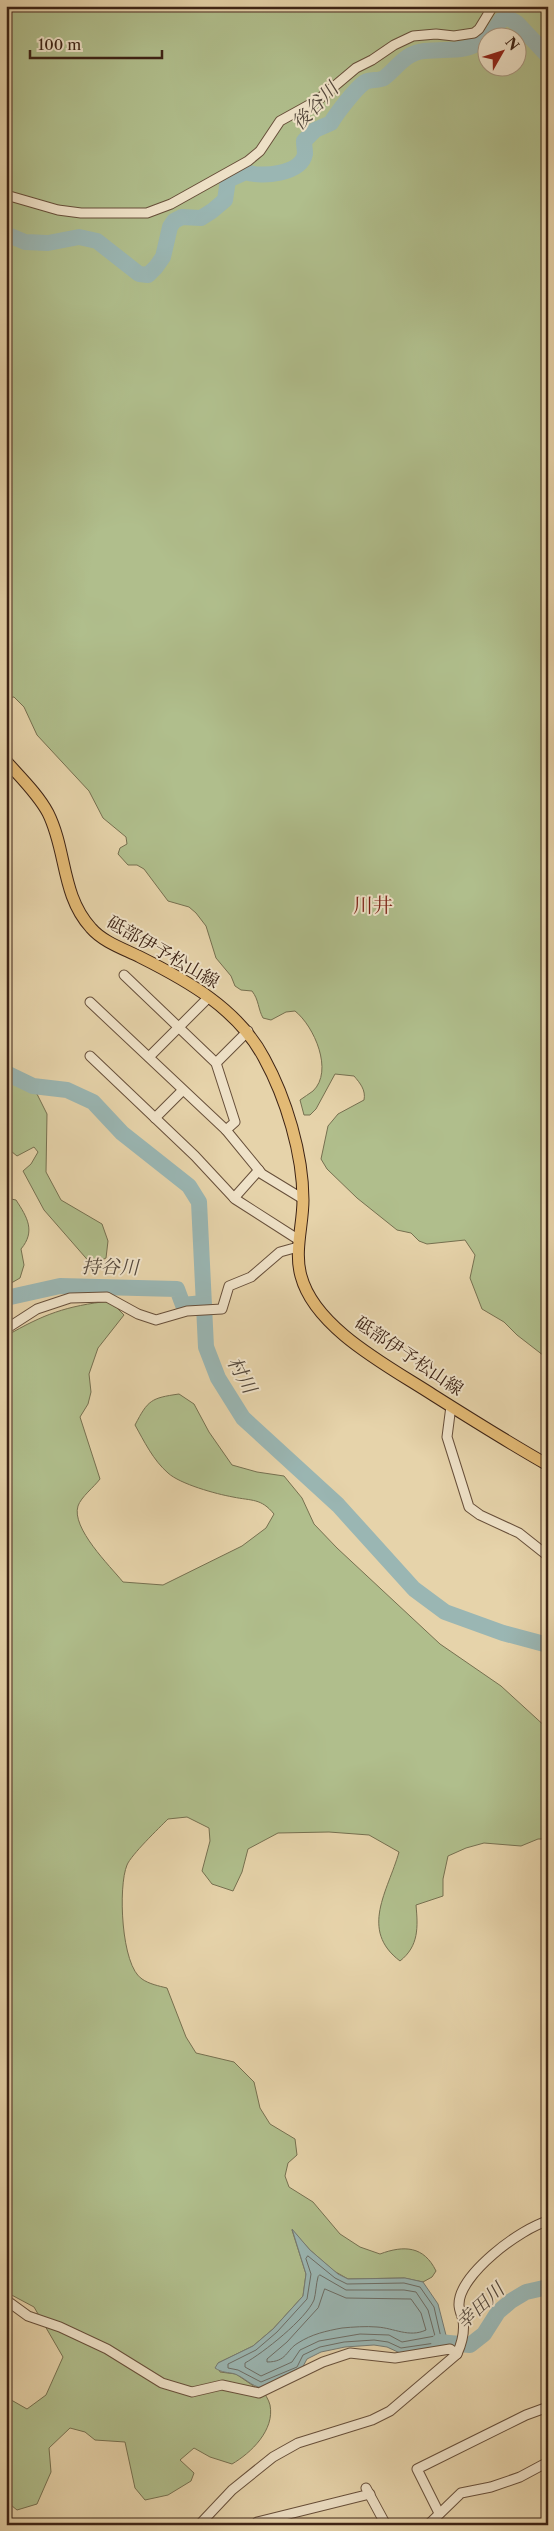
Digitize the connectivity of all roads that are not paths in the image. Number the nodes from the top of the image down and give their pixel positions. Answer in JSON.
{"nodes":[{"id":1,"x":492,"y":6,"type":"edge"},
{"id":2,"x":6,"y":195,"type":"edge"},
{"id":3,"x":6,"y":761,"type":"edge"},
{"id":4,"x":124,"y":975,"type":"dead end"},
{"id":5,"x":209,"y":997,"type":"junction"},
{"id":6,"x":90,"y":1002,"type":"dead end"},
{"id":7,"x":177,"y":1028,"type":"junction"},
{"id":8,"x":248,"y":1032,"type":"junction"},
{"id":9,"x":90,"y":1056,"type":"dead end"},
{"id":10,"x":149,"y":1057,"type":"junction"},
{"id":11,"x":216,"y":1063,"type":"junction"},
{"id":12,"x":182,"y":1091,"type":"junction"},
{"id":13,"x":155,"y":1118,"type":"junction"},
{"id":14,"x":226,"y":1130,"type":"junction"},
{"id":15,"x":258,"y":1170,"type":"junction"},
{"id":16,"x":234,"y":1198,"type":"junction"},
{"id":17,"x":303,"y":1199,"type":"junction"},
{"id":18,"x":299,"y":1244,"type":"junction"},
{"id":19,"x":6,"y":1329,"type":"edge"},
{"id":20,"x":451,"y":1406,"type":"junction"},
{"id":21,"x":548,"y":1465,"type":"edge"},
{"id":22,"x":548,"y":1556,"type":"edge"},
{"id":23,"x":548,"y":2220,"type":"edge"},
{"id":24,"x":6,"y":2300,"type":"edge"},
{"id":25,"x":458,"y":2354,"type":"junction"},
{"id":26,"x":548,"y":2407,"type":"edge"},
{"id":27,"x":548,"y":2462,"type":"edge"},
{"id":28,"x":439,"y":2513,"type":"junction"},
{"id":29,"x":257,"y":2522,"type":"dead end"},
{"id":30,"x":199,"y":2525,"type":"edge"},
{"id":31,"x":386,"y":2525,"type":"edge"},
{"id":32,"x":428,"y":2525,"type":"edge"}],
"edges":[{"from":1,"to":2,"type":"street"},
{"from":3,"to":5,"type":"main road","name":"砥部伊予松山線"},
{"from":4,"to":7,"type":"street"},
{"from":5,"to":7,"type":"street"},
{"from":5,"to":8,"type":"main road","name":"砥部伊予松山線"},
{"from":6,"to":10,"type":"street"},
{"from":7,"to":10,"type":"street"},
{"from":7,"to":11,"type":"street"},
{"from":8,"to":11,"type":"street"},
{"from":8,"to":17,"type":"main road","name":"砥部伊予松山線"},
{"from":9,"to":13,"type":"street"},
{"from":10,"to":12,"type":"street"},
{"from":11,"to":14,"type":"street"},
{"from":12,"to":13,"type":"street"},
{"from":12,"to":14,"type":"street"},
{"from":13,"to":16,"type":"street"},
{"from":14,"to":15,"type":"street"},
{"from":15,"to":16,"type":"street"},
{"from":15,"to":17,"type":"street"},
{"from":16,"to":18,"type":"street"},
{"from":17,"to":18,"type":"main road","name":"砥部伊予松山線"},
{"from":18,"to":19,"type":"street"},
{"from":18,"to":20,"type":"main road","name":"砥部伊予松山線"},
{"from":20,"to":21,"type":"main road","name":"砥部伊予松山線"},
{"from":20,"to":22,"type":"street"},
{"from":23,"to":25,"type":"street"},
{"from":24,"to":25,"type":"street"},
{"from":25,"to":30,"type":"street"},
{"from":26,"to":28,"type":"street"},
{"from":27,"to":28,"type":"street"},
{"from":28,"to":32,"type":"street"},
{"from":29,"to":31,"type":"street"}]}
